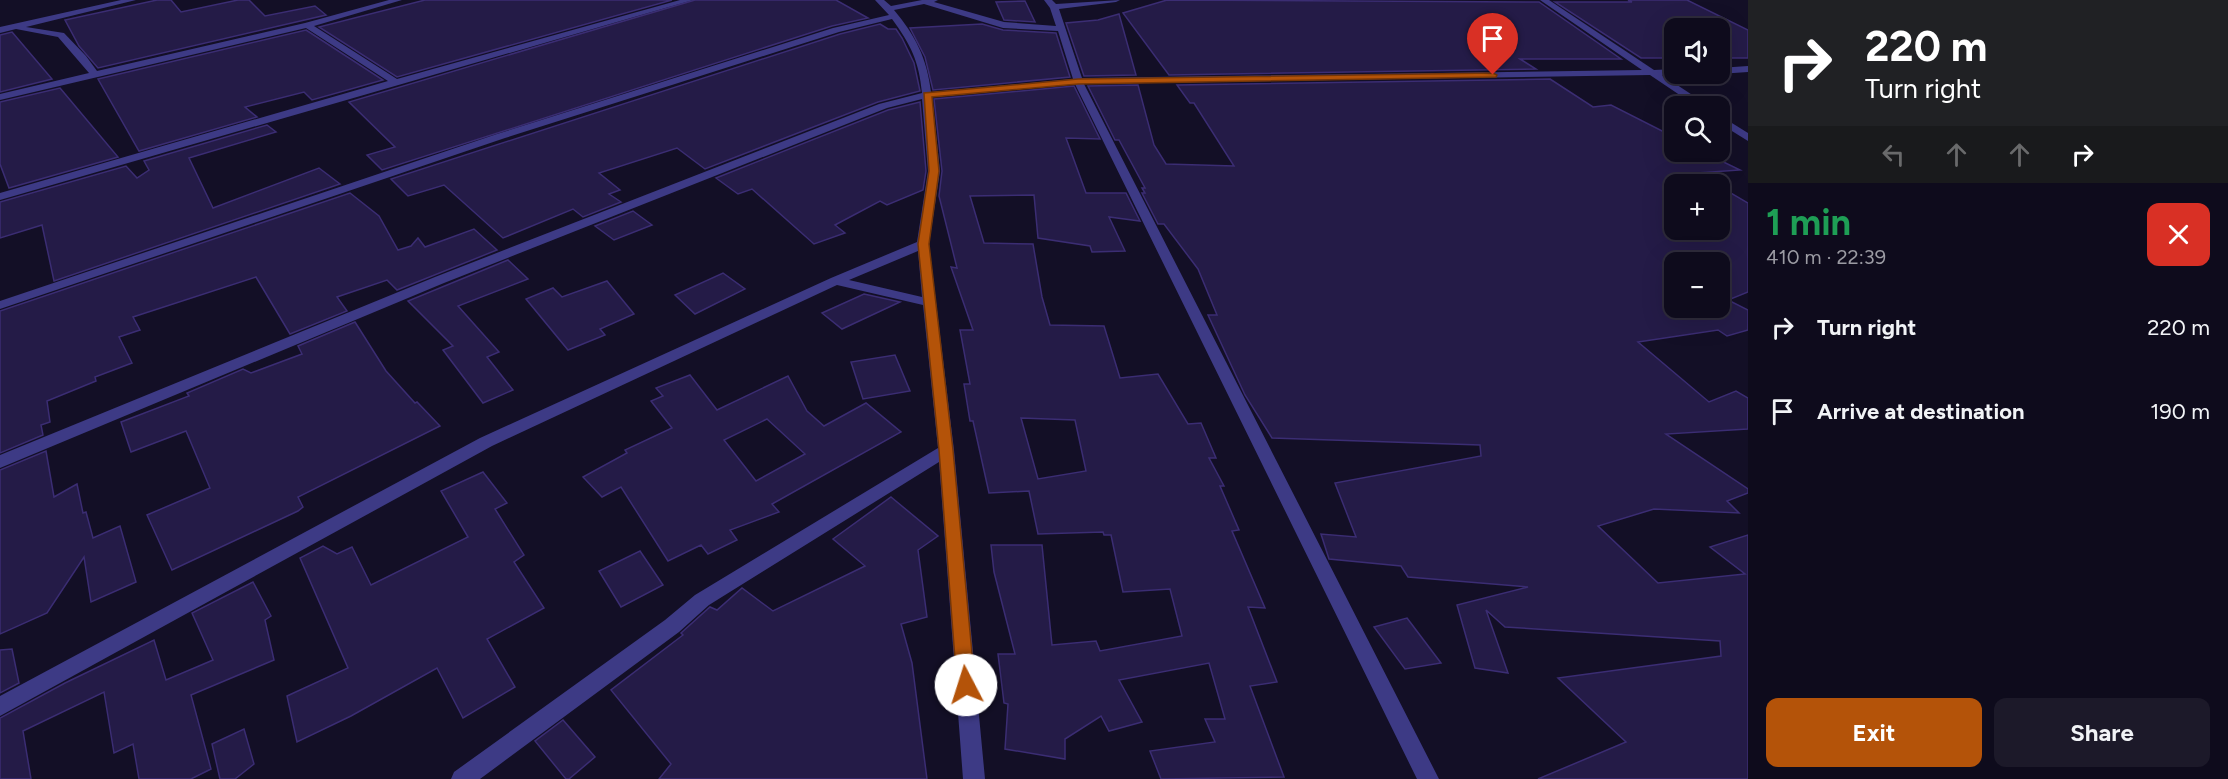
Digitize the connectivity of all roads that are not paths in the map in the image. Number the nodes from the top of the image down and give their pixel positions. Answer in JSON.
{"nodes":[{"id":1,"x":132,"y":0,"type":"edge"},
{"id":2,"x":398,"y":0,"type":"edge"},
{"id":3,"x":689,"y":0,"type":"edge"},
{"id":4,"x":934,"y":0,"type":"edge"},
{"id":5,"x":1116,"y":0,"type":"edge"},
{"id":6,"x":1544,"y":0,"type":"edge"},
{"id":7,"x":924,"y":2,"type":"junction"},
{"id":8,"x":1051,"y":3,"type":"edge"},
{"id":9,"x":888,"y":8,"type":"edge"},
{"id":10,"x":307,"y":25,"type":"junction"},
{"id":11,"x":13,"y":27,"type":"junction"},
{"id":12,"x":1061,"y":28,"type":"junction"},
{"id":13,"x":0,"y":30,"type":"edge"},
{"id":14,"x":1748,"y":69,"type":"edge"},
{"id":15,"x":1730,"y":70,"type":"edge"},
{"id":16,"x":1664,"y":72,"type":"edge"},
{"id":17,"x":1654,"y":73,"type":"junction"},
{"id":18,"x":94,"y":74,"type":"junction"},
{"id":19,"x":1078,"y":81,"type":"junction"},
{"id":20,"x":396,"y":82,"type":"junction"},
{"id":21,"x":927,"y":95,"type":"junction"},
{"id":22,"x":1687,"y":96,"type":"edge"},
{"id":23,"x":0,"y":97,"type":"edge"},
{"id":24,"x":1730,"y":126,"type":"edge"},
{"id":25,"x":1748,"y":138,"type":"edge"},
{"id":26,"x":0,"y":197,"type":"edge"},
{"id":27,"x":923,"y":244,"type":"junction"},
{"id":28,"x":836,"y":281,"type":"junction"},
{"id":29,"x":930,"y":303,"type":"junction"},
{"id":30,"x":0,"y":305,"type":"edge"},
{"id":31,"x":946,"y":450,"type":"junction"},
{"id":32,"x":0,"y":462,"type":"edge"},
{"id":33,"x":0,"y":707,"type":"edge"},
{"id":34,"x":462,"y":779,"type":"edge"},
{"id":35,"x":974,"y":779,"type":"edge"},
{"id":36,"x":1428,"y":779,"type":"edge"}],
"edges":[{"from":1,"to":11,"type":"street"},
{"from":2,"to":10,"type":"street"},
{"from":3,"to":20,"type":"street"},
{"from":4,"to":7,"type":"street"},
{"from":5,"to":8,"type":"street"},
{"from":6,"to":17,"type":"street"},
{"from":7,"to":9,"type":"street"},
{"from":7,"to":12,"type":"street"},
{"from":8,"to":12,"type":"street"},
{"from":9,"to":21,"type":"street"},
{"from":9,"to":30,"type":"street"},
{"from":10,"to":18,"type":"street"},
{"from":10,"to":20,"type":"street"},
{"from":11,"to":13,"type":"street"},
{"from":11,"to":18,"type":"street"},
{"from":12,"to":19,"type":"street"},
{"from":14,"to":15,"type":"street"},
{"from":16,"to":17,"type":"street"},
{"from":17,"to":19,"type":"street"},
{"from":17,"to":22,"type":"street"},
{"from":18,"to":23,"type":"street"},
{"from":19,"to":21,"type":"street"},
{"from":19,"to":36,"type":"street"},
{"from":20,"to":26,"type":"street"},
{"from":21,"to":27,"type":"street"},
{"from":21,"to":32,"type":"street"},
{"from":24,"to":25,"type":"street"},
{"from":27,"to":28,"type":"street"},
{"from":27,"to":29,"type":"street"},
{"from":28,"to":29,"type":"street"},
{"from":28,"to":33,"type":"street"},
{"from":29,"to":31,"type":"street"},
{"from":31,"to":34,"type":"street"},
{"from":31,"to":35,"type":"street"}]}
